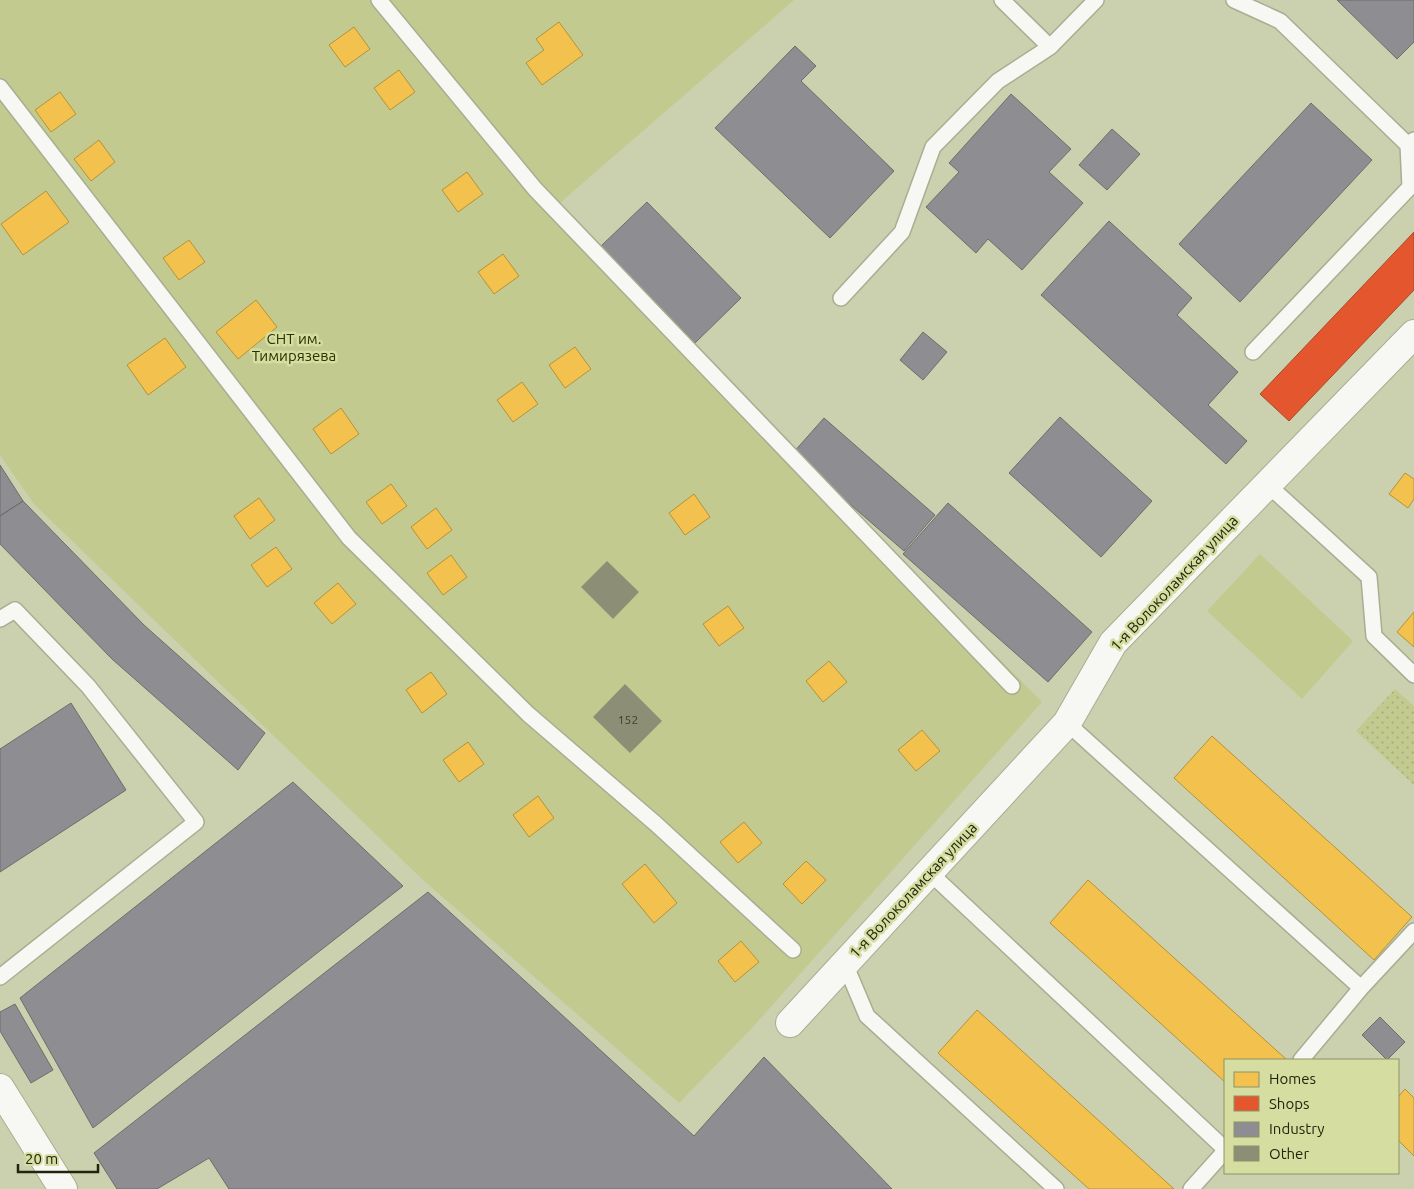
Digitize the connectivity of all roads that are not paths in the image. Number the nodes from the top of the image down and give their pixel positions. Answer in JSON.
{"nodes":[{"id":1,"x":379,"y":0,"type":"edge"},
{"id":2,"x":1002,"y":0,"type":"edge"},
{"id":3,"x":1096,"y":0,"type":"edge"},
{"id":4,"x":1234,"y":0,"type":"edge"},
{"id":5,"x":1050,"y":47,"type":"junction"},
{"id":6,"x":0,"y":87,"type":"edge"},
{"id":7,"x":1411,"y":143,"type":"edge"},
{"id":8,"x":840,"y":298,"type":"dead end"},
{"id":9,"x":1414,"y":334,"type":"edge"},
{"id":10,"x":1253,"y":352,"type":"dead end"},
{"id":11,"x":1267,"y":484,"type":"junction"},
{"id":12,"x":0,"y":619,"type":"edge"},
{"id":13,"x":1414,"y":675,"type":"edge"},
{"id":14,"x":1012,"y":686,"type":"dead end"},
{"id":15,"x":1067,"y":723,"type":"junction"},
{"id":16,"x":929,"y":872,"type":"junction"},
{"id":17,"x":1414,"y":931,"type":"edge"},
{"id":18,"x":793,"y":950,"type":"dead end"},
{"id":19,"x":845,"y":964,"type":"junction"},
{"id":20,"x":0,"y":977,"type":"edge"},
{"id":21,"x":1361,"y":988,"type":"junction"},
{"id":22,"x":790,"y":1024,"type":"dead end"},
{"id":23,"x":1302,"y":1059,"type":"edge"},
{"id":24,"x":0,"y":1088,"type":"edge"},
{"id":25,"x":1224,"y":1149,"type":"edge"},
{"id":26,"x":1224,"y":1151,"type":"edge"},
{"id":27,"x":63,"y":1189,"type":"edge"},
{"id":28,"x":1056,"y":1189,"type":"edge"},
{"id":29,"x":1191,"y":1189,"type":"edge"}],
"edges":[{"from":1,"to":14,"type":"lane"},
{"from":2,"to":5,"type":"lane"},
{"from":3,"to":5,"type":"lane"},
{"from":4,"to":7,"type":"lane"},
{"from":5,"to":8,"type":"lane"},
{"from":6,"to":18,"type":"lane"},
{"from":7,"to":10,"type":"lane"},
{"from":9,"to":11,"type":"street","name":"1-я Волоколамская улица"},
{"from":11,"to":13,"type":"lane"},
{"from":11,"to":15,"type":"street","name":"1-я Волоколамская улица"},
{"from":12,"to":20,"type":"lane"},
{"from":15,"to":16,"type":"street","name":"1-я Волоколамская улица"},
{"from":15,"to":21,"type":"lane"},
{"from":16,"to":19,"type":"street","name":"1-я Волоколамская улица"},
{"from":16,"to":25,"type":"lane"},
{"from":17,"to":21,"type":"lane"},
{"from":19,"to":22,"type":"street","name":"1-я Волоколамская улица"},
{"from":19,"to":28,"type":"lane"},
{"from":21,"to":23,"type":"lane"},
{"from":24,"to":27,"type":"street"},
{"from":26,"to":29,"type":"lane"}]}
